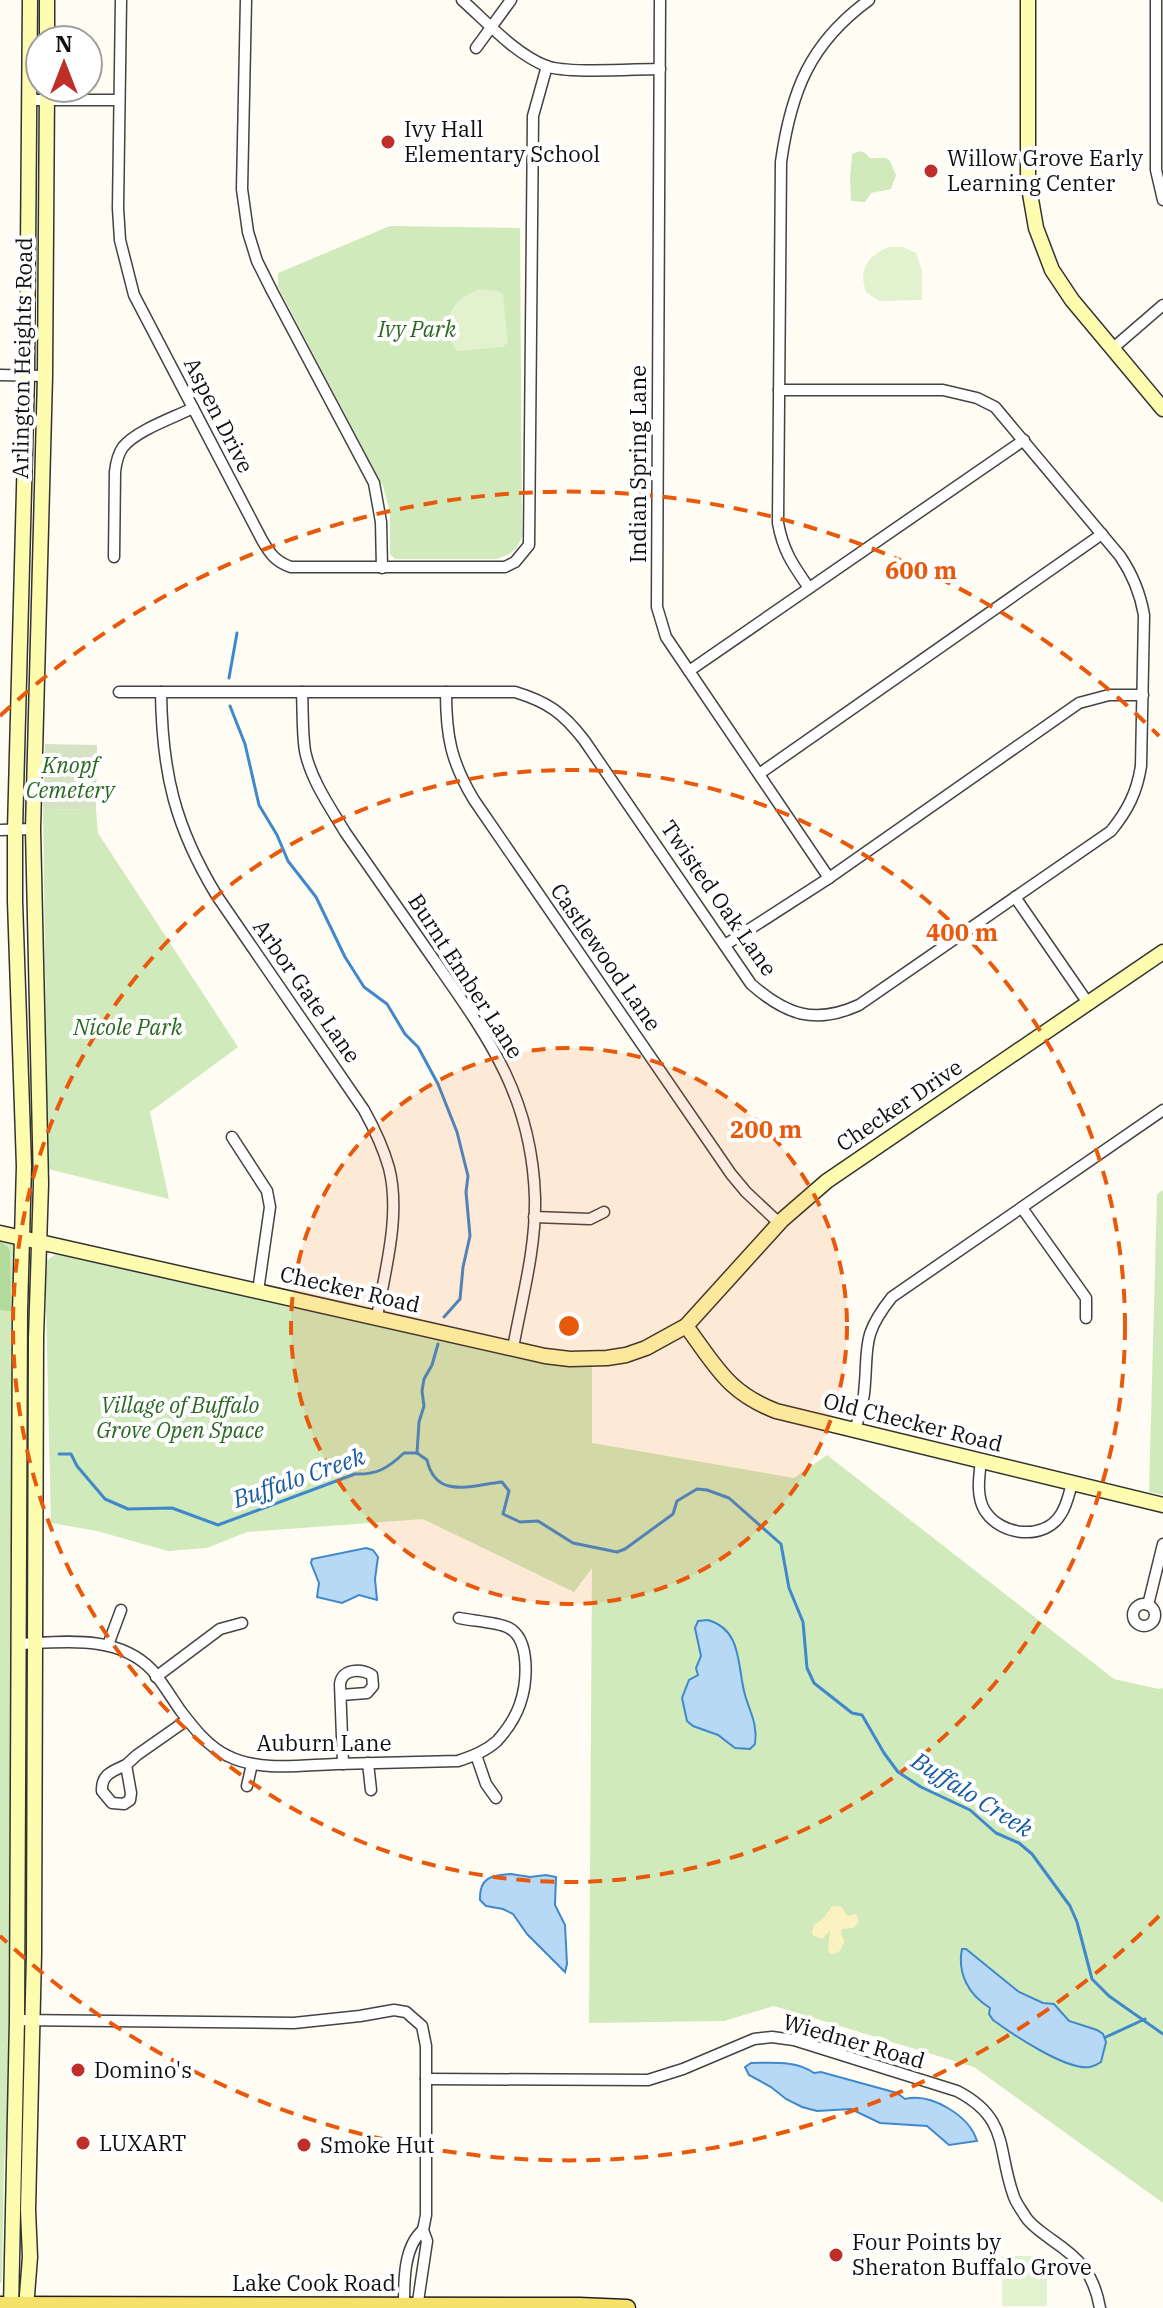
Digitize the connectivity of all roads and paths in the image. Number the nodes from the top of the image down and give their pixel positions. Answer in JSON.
{"nodes":[{"id":1,"x":30,"y":0,"type":"edge"},
{"id":2,"x":47,"y":0,"type":"edge"},
{"id":3,"x":121,"y":0,"type":"edge"},
{"id":4,"x":246,"y":0,"type":"edge"},
{"id":5,"x":462,"y":0,"type":"edge"},
{"id":6,"x":511,"y":0,"type":"edge"},
{"id":7,"x":660,"y":0,"type":"edge"},
{"id":8,"x":869,"y":0,"type":"edge"},
{"id":9,"x":1028,"y":0,"type":"edge"},
{"id":10,"x":1156,"y":0,"type":"edge"},
{"id":11,"x":30,"y":24,"type":"edge"},
{"id":12,"x":47,"y":24,"type":"edge"},
{"id":13,"x":491,"y":25,"type":"junction"},
{"id":14,"x":476,"y":48,"type":"dead end"},
{"id":15,"x":547,"y":66,"type":"junction"},
{"id":16,"x":660,"y":69,"type":"junction"},
{"id":17,"x":104,"y":99,"type":"edge"},
{"id":18,"x":119,"y":100,"type":"junction"},
{"id":19,"x":29,"y":104,"type":"edge"},
{"id":20,"x":47,"y":104,"type":"edge"},
{"id":21,"x":29,"y":185,"type":"junction"},
{"id":22,"x":1163,"y":200,"type":"edge"},
{"id":23,"x":46,"y":244,"type":"junction"},
{"id":24,"x":1163,"y":305,"type":"edge"},
{"id":25,"x":1112,"y":349,"type":"junction"},
{"id":26,"x":0,"y":375,"type":"edge"},
{"id":27,"x":27,"y":376,"type":"junction"},
{"id":28,"x":45,"y":376,"type":"junction"},
{"id":29,"x":779,"y":390,"type":"junction"},
{"id":30,"x":193,"y":408,"type":"junction"},
{"id":31,"x":1163,"y":409,"type":"edge"},
{"id":32,"x":1024,"y":440,"type":"junction"},
{"id":33,"x":1102,"y":534,"type":"junction"},
{"id":34,"x":114,"y":557,"type":"dead end"},
{"id":35,"x":382,"y":568,"type":"junction"},
{"id":36,"x":809,"y":588,"type":"junction"},
{"id":37,"x":689,"y":671,"type":"junction"},
{"id":38,"x":119,"y":692,"type":"dead end"},
{"id":39,"x":161,"y":692,"type":"junction"},
{"id":40,"x":302,"y":692,"type":"junction"},
{"id":41,"x":446,"y":692,"type":"junction"},
{"id":42,"x":1143,"y":695,"type":"junction"},
{"id":43,"x":759,"y":774,"type":"junction"},
{"id":44,"x":33,"y":829,"type":"junction"},
{"id":45,"x":8,"y":830,"type":"edge"},
{"id":46,"x":829,"y":878,"type":"junction"},
{"id":47,"x":1015,"y":897,"type":"junction"},
{"id":48,"x":725,"y":945,"type":"junction"},
{"id":49,"x":1163,"y":952,"type":"edge"},
{"id":50,"x":1088,"y":1003,"type":"junction"},
{"id":51,"x":1163,"y":1110,"type":"edge"},
{"id":52,"x":232,"y":1137,"type":"dead end"},
{"id":53,"x":1022,"y":1208,"type":"junction"},
{"id":54,"x":604,"y":1212,"type":"dead end"},
{"id":55,"x":534,"y":1217,"type":"junction"},
{"id":56,"x":779,"y":1223,"type":"junction"},
{"id":57,"x":0,"y":1233,"type":"edge"},
{"id":58,"x":23,"y":1239,"type":"junction"},
{"id":59,"x":40,"y":1242,"type":"junction"},
{"id":60,"x":258,"y":1291,"type":"junction"},
{"id":61,"x":377,"y":1317,"type":"junction"},
{"id":62,"x":1086,"y":1318,"type":"dead end"},
{"id":63,"x":686,"y":1326,"type":"junction"},
{"id":64,"x":513,"y":1348,"type":"junction"},
{"id":65,"x":855,"y":1432,"type":"junction"},
{"id":66,"x":981,"y":1461,"type":"junction"},
{"id":67,"x":1072,"y":1484,"type":"junction"},
{"id":68,"x":1163,"y":1505,"type":"edge"},
{"id":69,"x":1163,"y":1544,"type":"edge"},
{"id":70,"x":1148,"y":1605,"type":"dead end"},
{"id":71,"x":121,"y":1610,"type":"dead end"},
{"id":72,"x":459,"y":1618,"type":"dead end"},
{"id":73,"x":242,"y":1623,"type":"dead end"},
{"id":74,"x":35,"y":1643,"type":"junction"},
{"id":75,"x":19,"y":1644,"type":"junction"},
{"id":76,"x":108,"y":1645,"type":"junction"},
{"id":77,"x":156,"y":1677,"type":"junction"},
{"id":78,"x":341,"y":1695,"type":"dead end"},
{"id":79,"x":187,"y":1720,"type":"junction"},
{"id":80,"x":476,"y":1755,"type":"junction"},
{"id":81,"x":368,"y":1763,"type":"junction"},
{"id":82,"x":252,"y":1764,"type":"junction"},
{"id":83,"x":343,"y":1764,"type":"junction"},
{"id":84,"x":126,"y":1765,"type":"dead end"},
{"id":85,"x":247,"y":1786,"type":"dead end"},
{"id":86,"x":371,"y":1790,"type":"dead end"},
{"id":87,"x":496,"y":1798,"type":"dead end"},
{"id":88,"x":17,"y":2020,"type":"junction"},
{"id":89,"x":33,"y":2021,"type":"junction"},
{"id":90,"x":426,"y":2079,"type":"junction"},
{"id":91,"x":423,"y":2230,"type":"junction"},
{"id":92,"x":15,"y":2306,"type":"edge"},
{"id":93,"x":411,"y":2307,"type":"edge"},
{"id":94,"x":627,"y":2308,"type":"edge"},
{"id":95,"x":1100,"y":2308,"type":"edge"}],
"edges":[{"from":1,"to":11,"type":"main road","name":"Arlington Heights Road"},
{"from":2,"to":12,"type":"main road"},
{"from":3,"to":18,"type":"street","name":"Aspen Drive"},
{"from":4,"to":35,"type":"street"},
{"from":5,"to":13,"type":"street"},
{"from":6,"to":13,"type":"street"},
{"from":7,"to":16,"type":"street","name":"Indian Spring Lane"},
{"from":8,"to":29,"type":"street"},
{"from":9,"to":25,"type":"main road"},
{"from":10,"to":22,"type":"street"},
{"from":13,"to":14,"type":"street"},
{"from":13,"to":15,"type":"street"},
{"from":15,"to":16,"type":"street"},
{"from":15,"to":35,"type":"street","name":"Aspen Drive"},
{"from":16,"to":37,"type":"street","name":"Indian Spring Lane"},
{"from":17,"to":18,"type":"street"},
{"from":18,"to":30,"type":"street","name":"Aspen Drive"},
{"from":19,"to":21,"type":"main road","name":"Arlington Heights Road"},
{"from":20,"to":23,"type":"main road","name":"Arlington Heights Road"},
{"from":21,"to":23,"type":"main road"},
{"from":21,"to":27,"type":"main road","name":"Arlington Heights Road"},
{"from":23,"to":28,"type":"main road","name":"Arlington Heights Road"},
{"from":24,"to":25,"type":"street"},
{"from":25,"to":31,"type":"main road"},
{"from":26,"to":27,"type":"street"},
{"from":27,"to":28,"type":"street"},
{"from":27,"to":45,"type":"main road","name":"Arlington Heights Road"},
{"from":28,"to":44,"type":"main road","name":"Arlington Heights Road"},
{"from":29,"to":32,"type":"street","name":"Twisted Oak Lane"},
{"from":29,"to":36,"type":"street"},
{"from":30,"to":34,"type":"street"},
{"from":30,"to":35,"type":"street","name":"Aspen Drive"},
{"from":32,"to":33,"type":"street","name":"Twisted Oak Lane"},
{"from":32,"to":36,"type":"street"},
{"from":33,"to":42,"type":"street","name":"Twisted Oak Lane"},
{"from":33,"to":43,"type":"street"},
{"from":36,"to":37,"type":"street"},
{"from":37,"to":43,"type":"street","name":"Indian Spring Lane"},
{"from":38,"to":39,"type":"street","name":"Twisted Oak Lane"},
{"from":39,"to":40,"type":"street","name":"Twisted Oak Lane"},
{"from":39,"to":61,"type":"street","name":"Arbor Gate Lane"},
{"from":40,"to":41,"type":"street","name":"Twisted Oak Lane"},
{"from":40,"to":55,"type":"street","name":"Burnt Ember Lane"},
{"from":41,"to":48,"type":"street","name":"Twisted Oak Lane"},
{"from":41,"to":56,"type":"street","name":"Castlewood Lane"},
{"from":42,"to":46,"type":"street"},
{"from":42,"to":47,"type":"street","name":"Twisted Oak Lane"},
{"from":43,"to":46,"type":"street","name":"Indian Spring Lane"},
{"from":44,"to":45,"type":"street"},
{"from":44,"to":59,"type":"main road","name":"Arlington Heights Road"},
{"from":45,"to":58,"type":"main road","name":"Arlington Heights Road"},
{"from":46,"to":48,"type":"street"},
{"from":47,"to":48,"type":"street","name":"Twisted Oak Lane"},
{"from":47,"to":50,"type":"street"},
{"from":49,"to":50,"type":"main road","name":"Checker Drive"},
{"from":50,"to":56,"type":"main road","name":"Checker Drive"},
{"from":51,"to":53,"type":"street"},
{"from":52,"to":60,"type":"street"},
{"from":53,"to":62,"type":"street"},
{"from":53,"to":65,"type":"street"},
{"from":54,"to":55,"type":"street"},
{"from":55,"to":64,"type":"street","name":"Burnt Ember Lane"},
{"from":56,"to":63,"type":"main road","name":"Checker Drive"},
{"from":57,"to":58,"type":"main road","name":"Checker Road"},
{"from":58,"to":59,"type":"main road","name":"Checker Road"},
{"from":58,"to":75,"type":"main road","name":"Arlington Heights Road"},
{"from":59,"to":60,"type":"main road","name":"Checker Road"},
{"from":59,"to":74,"type":"main road","name":"Arlington Heights Road"},
{"from":60,"to":61,"type":"main road","name":"Checker Road"},
{"from":61,"to":64,"type":"main road","name":"Checker Road"},
{"from":63,"to":64,"type":"main road","name":"Checker Road"},
{"from":63,"to":65,"type":"main road","name":"Old Checker Road"},
{"from":65,"to":66,"type":"main road","name":"Old Checker Road"},
{"from":66,"to":67,"type":"main road","name":"Old Checker Road"},
{"from":66,"to":67,"type":"street"},
{"from":67,"to":68,"type":"main road","name":"Old Checker Road"},
{"from":69,"to":70,"type":"street"},
{"from":71,"to":76,"type":"street"},
{"from":72,"to":80,"type":"street"},
{"from":73,"to":77,"type":"street"},
{"from":74,"to":75,"type":"street","name":"Auburn Lane"},
{"from":74,"to":76,"type":"street","name":"Auburn Lane"},
{"from":74,"to":89,"type":"main road","name":"Arlington Heights Road"},
{"from":75,"to":88,"type":"main road","name":"Arlington Heights Road"},
{"from":76,"to":77,"type":"street","name":"Auburn Lane"},
{"from":77,"to":79,"type":"street","name":"Auburn Lane"},
{"from":78,"to":83,"type":"street"},
{"from":79,"to":82,"type":"street","name":"Auburn Lane"},
{"from":79,"to":84,"type":"street"},
{"from":80,"to":81,"type":"street","name":"Auburn Lane"},
{"from":80,"to":87,"type":"street"},
{"from":81,"to":83,"type":"street","name":"Auburn Lane"},
{"from":81,"to":86,"type":"street"},
{"from":82,"to":83,"type":"street","name":"Auburn Lane"},
{"from":82,"to":85,"type":"street"},
{"from":88,"to":89,"type":"street"},
{"from":88,"to":92,"type":"main road","name":"Arlington Heights Road"},
{"from":89,"to":90,"type":"street"},
{"from":89,"to":92,"type":"main road","name":"Arlington Heights Road"},
{"from":90,"to":91,"type":"street"},
{"from":90,"to":95,"type":"street","name":"Wiedner Road"},
{"from":91,"to":93,"type":"street"},
{"from":91,"to":93,"type":"street"},
{"from":92,"to":93,"type":"main road","name":"Lake Cook Road"},
{"from":93,"to":94,"type":"main road","name":"Lake Cook Road"}]}
